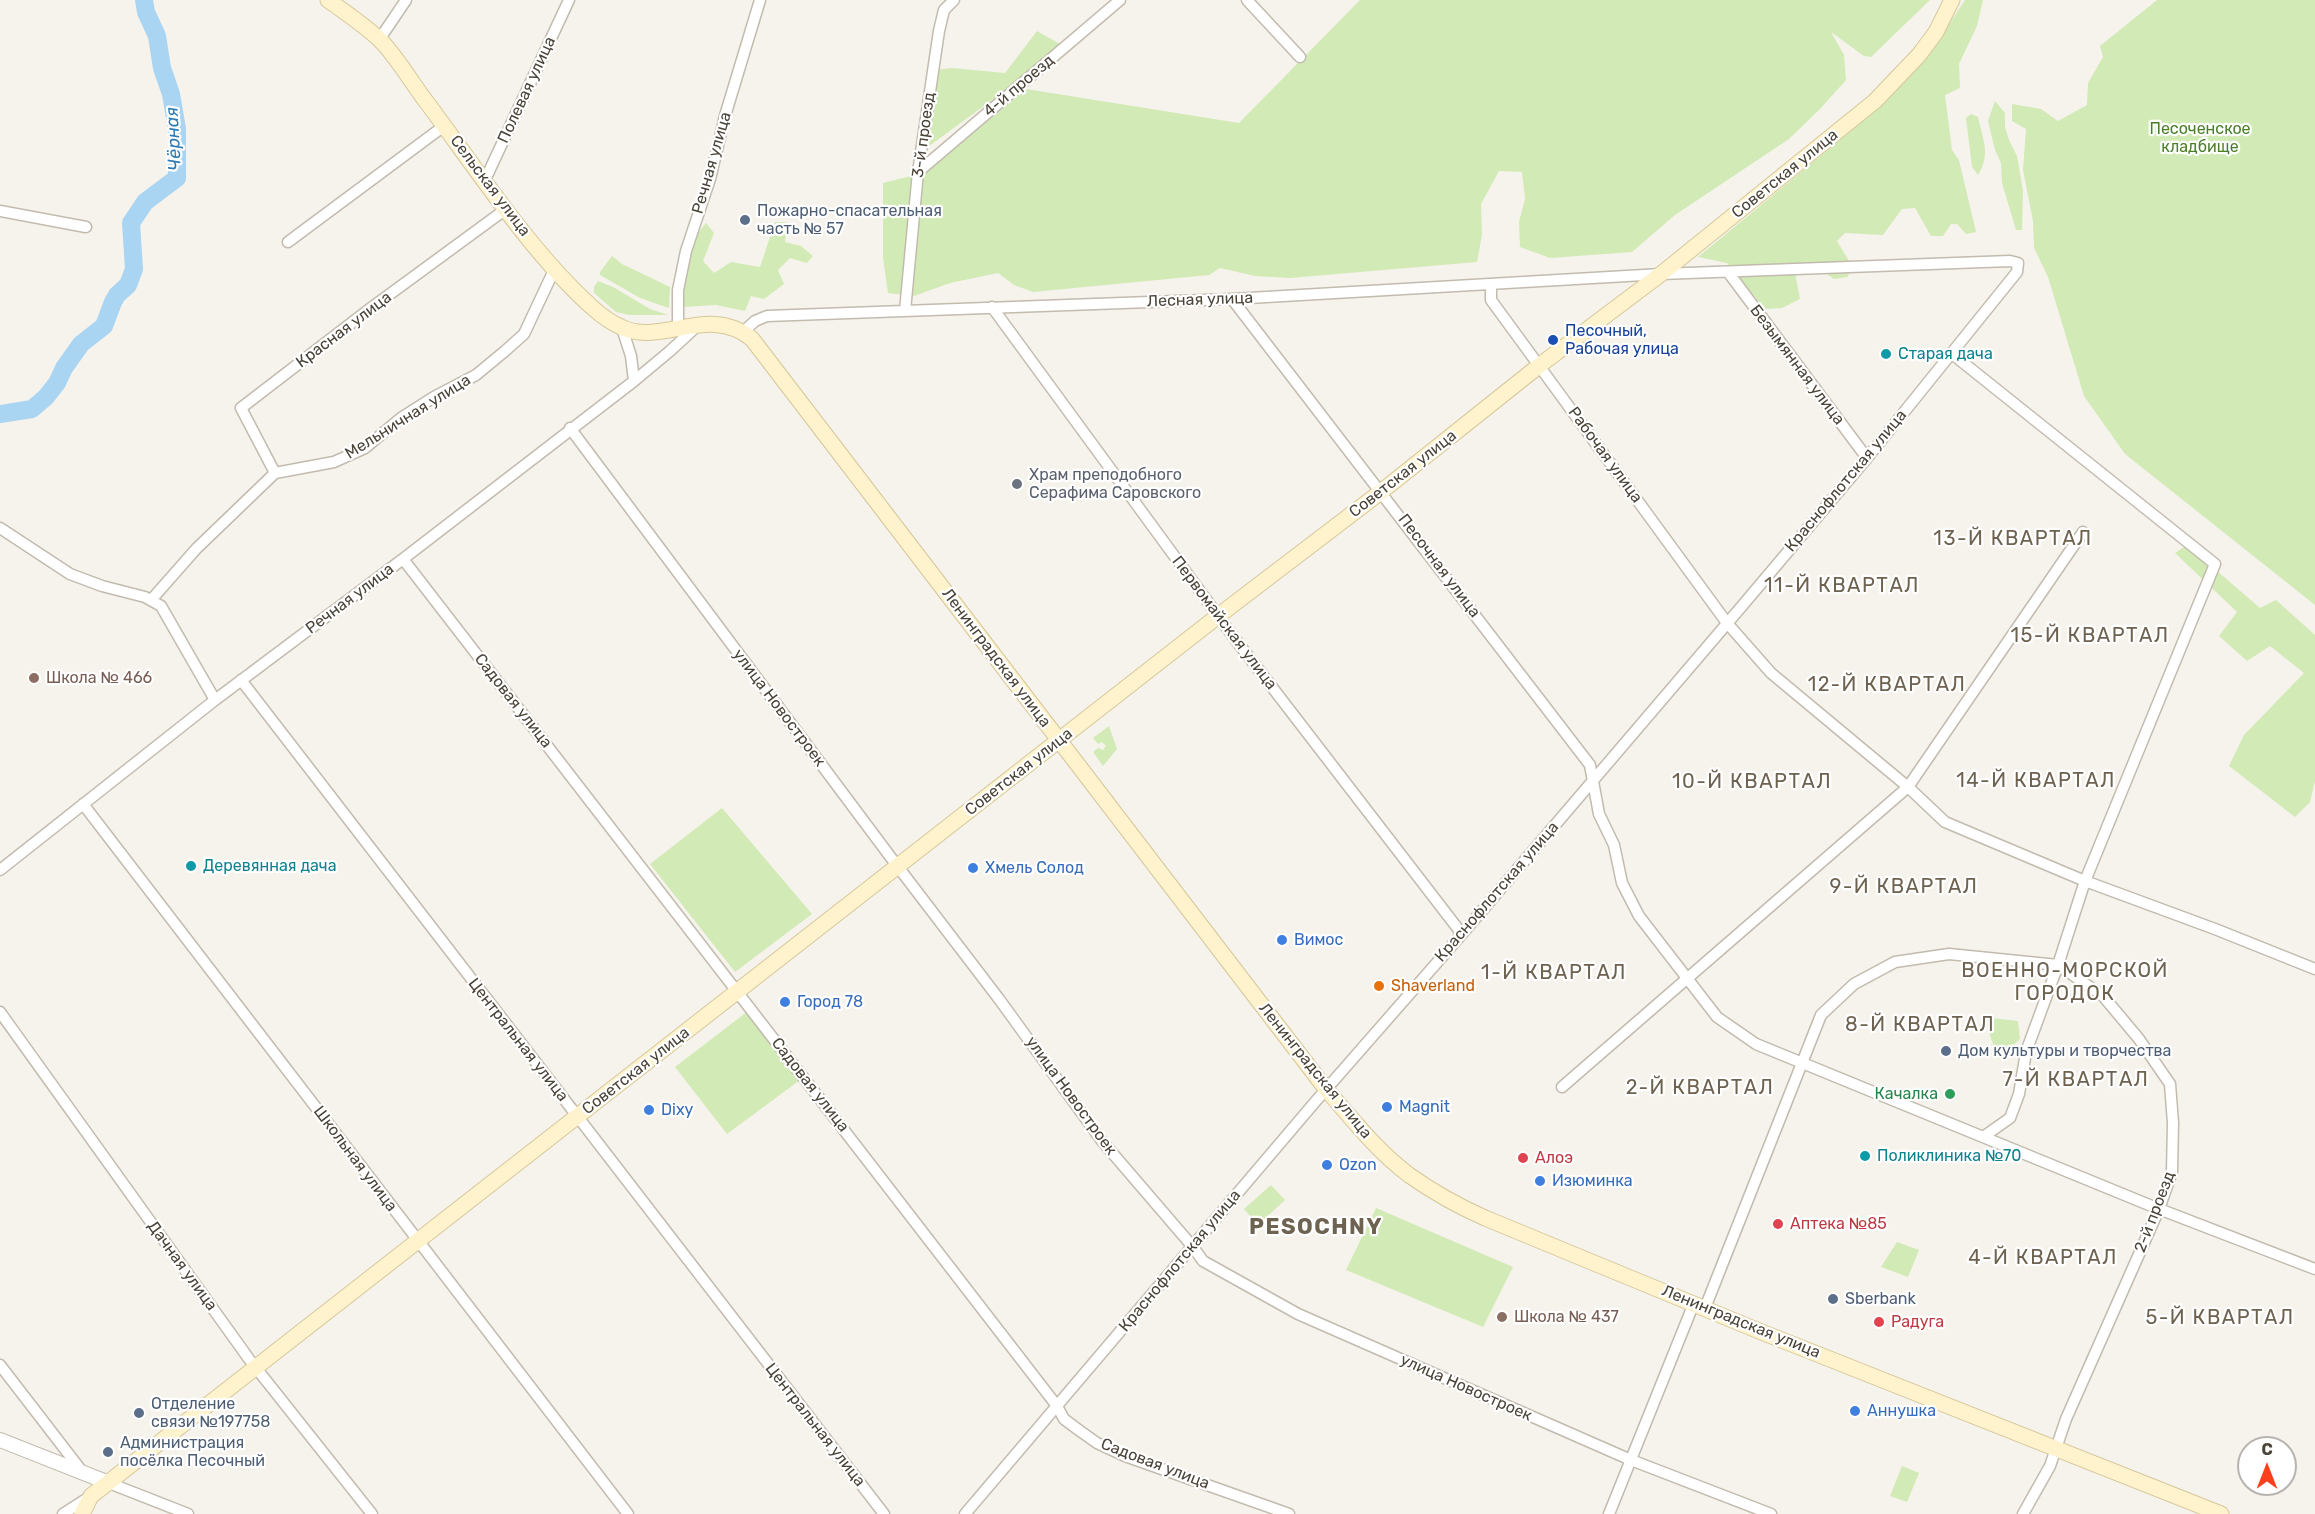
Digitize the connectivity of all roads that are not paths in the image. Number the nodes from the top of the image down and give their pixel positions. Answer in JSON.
{"nodes":[{"id":1,"x":328,"y":0,"type":"edge"},
{"id":2,"x":406,"y":0,"type":"edge"},
{"id":3,"x":569,"y":0,"type":"edge"},
{"id":4,"x":760,"y":0,"type":"edge"},
{"id":5,"x":954,"y":0,"type":"edge"},
{"id":6,"x":1120,"y":0,"type":"edge"},
{"id":7,"x":1246,"y":0,"type":"edge"},
{"id":8,"x":1951,"y":2,"type":"edge"},
{"id":9,"x":380,"y":40,"type":"junction"},
{"id":10,"x":1300,"y":57,"type":"dead end"},
{"id":11,"x":444,"y":126,"type":"junction"},
{"id":12,"x":918,"y":172,"type":"junction"},
{"id":13,"x":485,"y":180,"type":"junction"},
{"id":14,"x":506,"y":209,"type":"junction"},
{"id":15,"x":0,"y":211,"type":"edge"},
{"id":16,"x":86,"y":227,"type":"dead end"},
{"id":17,"x":288,"y":242,"type":"dead end"},
{"id":18,"x":2018,"y":264,"type":"joint"},
{"id":19,"x":555,"y":268,"type":"junction"},
{"id":20,"x":1728,"y":272,"type":"junction"},
{"id":21,"x":1661,"y":274,"type":"junction"},
{"id":22,"x":1491,"y":284,"type":"junction"},
{"id":23,"x":1232,"y":299,"type":"junction"},
{"id":24,"x":992,"y":307,"type":"junction"},
{"id":25,"x":904,"y":311,"type":"junction"},
{"id":26,"x":698,"y":325,"type":"junction"},
{"id":27,"x":743,"y":326,"type":"junction"},
{"id":28,"x":622,"y":328,"type":"junction"},
{"id":29,"x":678,"y":328,"type":"junction"},
{"id":30,"x":1951,"y":353,"type":"junction"},
{"id":31,"x":1540,"y":365,"type":"junction"},
{"id":32,"x":634,"y":381,"type":"junction"},
{"id":33,"x":570,"y":428,"type":"junction"},
{"id":34,"x":1867,"y":458,"type":"junction"},
{"id":35,"x":275,"y":473,"type":"junction"},
{"id":36,"x":1382,"y":491,"type":"junction"},
{"id":37,"x":0,"y":528,"type":"edge"},
{"id":38,"x":2083,"y":532,"type":"dead end"},
{"id":39,"x":403,"y":559,"type":"junction"},
{"id":40,"x":152,"y":599,"type":"junction"},
{"id":41,"x":1218,"y":616,"type":"junction"},
{"id":42,"x":1727,"y":623,"type":"junction"},
{"id":43,"x":242,"y":680,"type":"junction"},
{"id":44,"x":215,"y":700,"type":"junction"},
{"id":45,"x":1059,"y":740,"type":"junction"},
{"id":46,"x":1592,"y":781,"type":"junction"},
{"id":47,"x":1908,"y":787,"type":"junction"},
{"id":48,"x":83,"y":804,"type":"junction"},
{"id":49,"x":898,"y":867,"type":"junction"},
{"id":50,"x":0,"y":870,"type":"edge"},
{"id":51,"x":2085,"y":881,"type":"junction"},
{"id":52,"x":1462,"y":934,"type":"junction"},
{"id":53,"x":2058,"y":965,"type":"junction"},
{"id":54,"x":2315,"y":969,"type":"edge"},
{"id":55,"x":1688,"y":980,"type":"junction"},
{"id":56,"x":738,"y":992,"type":"junction"},
{"id":57,"x":0,"y":1012,"type":"edge"},
{"id":58,"x":1801,"y":1062,"type":"junction"},
{"id":59,"x":1562,"y":1087,"type":"dead end"},
{"id":60,"x":1326,"y":1089,"type":"junction"},
{"id":61,"x":578,"y":1117,"type":"junction"},
{"id":62,"x":1983,"y":1137,"type":"junction"},
{"id":63,"x":2159,"y":1209,"type":"junction"},
{"id":64,"x":418,"y":1242,"type":"junction"},
{"id":65,"x":1193,"y":1247,"type":"junction"},
{"id":66,"x":2315,"y":1269,"type":"edge"},
{"id":67,"x":1699,"y":1306,"type":"junction"},
{"id":68,"x":0,"y":1365,"type":"edge"},
{"id":69,"x":255,"y":1367,"type":"junction"},
{"id":70,"x":1057,"y":1406,"type":"junction"},
{"id":71,"x":0,"y":1440,"type":"edge"},
{"id":72,"x":2056,"y":1448,"type":"junction"},
{"id":73,"x":1631,"y":1460,"type":"junction"},
{"id":74,"x":84,"y":1474,"type":"junction"},
{"id":75,"x":109,"y":1483,"type":"junction"},
{"id":76,"x":92,"y":1496,"type":"junction"},
{"id":77,"x":63,"y":1514,"type":"edge"},
{"id":78,"x":82,"y":1514,"type":"edge"},
{"id":79,"x":188,"y":1514,"type":"edge"},
{"id":80,"x":372,"y":1514,"type":"edge"},
{"id":81,"x":628,"y":1514,"type":"edge"},
{"id":82,"x":884,"y":1514,"type":"edge"},
{"id":83,"x":964,"y":1514,"type":"edge"},
{"id":84,"x":1289,"y":1514,"type":"edge"},
{"id":85,"x":1609,"y":1514,"type":"edge"},
{"id":86,"x":1771,"y":1514,"type":"edge"},
{"id":87,"x":2023,"y":1514,"type":"edge"},
{"id":88,"x":2222,"y":1514,"type":"edge"}],
"edges":[{"from":1,"to":9,"type":"main road","name":"Сельская улица"},
{"from":2,"to":9,"type":"street"},
{"from":3,"to":13,"type":"street","name":"Полевая улица"},
{"from":4,"to":29,"type":"street","name":"Речная улица"},
{"from":5,"to":12,"type":"street","name":"3-й проезд"},
{"from":6,"to":12,"type":"street","name":"4-й проезд"},
{"from":7,"to":10,"type":"street"},
{"from":8,"to":21,"type":"main road","name":"Советская улица"},
{"from":9,"to":11,"type":"main road","name":"Сельская улица"},
{"from":11,"to":13,"type":"main road","name":"Сельская улица"},
{"from":11,"to":17,"type":"street"},
{"from":12,"to":25,"type":"street","name":"3-й проезд"},
{"from":13,"to":14,"type":"main road","name":"Сельская улица"},
{"from":14,"to":19,"type":"main road","name":"Сельская улица"},
{"from":14,"to":35,"type":"street","name":"Красная улица"},
{"from":15,"to":16,"type":"street"},
{"from":18,"to":20,"type":"street","name":"Лесная улица"},
{"from":18,"to":30,"type":"street","name":"Краснофлотская улица"},
{"from":19,"to":28,"type":"main road","name":"Сельская улица"},
{"from":19,"to":35,"type":"street","name":"Мельничная улица"},
{"from":20,"to":21,"type":"street","name":"Лесная улица"},
{"from":20,"to":34,"type":"street","name":"Безымянная улица"},
{"from":21,"to":22,"type":"street","name":"Лесная улица"},
{"from":21,"to":31,"type":"main road","name":"Советская улица"},
{"from":22,"to":23,"type":"street","name":"Лесная улица"},
{"from":22,"to":31,"type":"street","name":"Рабочая улица"},
{"from":23,"to":24,"type":"street","name":"Лесная улица"},
{"from":23,"to":36,"type":"street","name":"Песочная улица"},
{"from":24,"to":25,"type":"street","name":"Лесная улица"},
{"from":24,"to":41,"type":"street","name":"Первомайская улица"},
{"from":25,"to":27,"type":"street","name":"Лесная улица"},
{"from":26,"to":27,"type":"main road","name":"Лесная улица"},
{"from":26,"to":29,"type":"main road","name":"Лесная улица"},
{"from":26,"to":32,"type":"street","name":"Речная улица"},
{"from":27,"to":45,"type":"main road","name":"Ленинградская улица"},
{"from":28,"to":29,"type":"main road","name":"Лесная улица"},
{"from":28,"to":32,"type":"street"},
{"from":30,"to":34,"type":"street","name":"Краснофлотская улица"},
{"from":30,"to":51,"type":"street"},
{"from":31,"to":36,"type":"main road","name":"Советская улица"},
{"from":31,"to":42,"type":"street","name":"Рабочая улица"},
{"from":32,"to":33,"type":"street","name":"Речная улица"},
{"from":33,"to":39,"type":"street","name":"Речная улица"},
{"from":33,"to":49,"type":"street","name":"улица Новостроек"},
{"from":34,"to":42,"type":"street","name":"Краснофлотская улица"},
{"from":35,"to":40,"type":"street"},
{"from":36,"to":41,"type":"main road","name":"Советская улица"},
{"from":36,"to":46,"type":"street","name":"Песочная улица"},
{"from":37,"to":40,"type":"street"},
{"from":38,"to":47,"type":"street"},
{"from":39,"to":43,"type":"street","name":"Речная улица"},
{"from":39,"to":56,"type":"street","name":"Садовая улица"},
{"from":40,"to":44,"type":"street"},
{"from":41,"to":45,"type":"main road","name":"Советская улица"},
{"from":41,"to":52,"type":"street","name":"Первомайская улица"},
{"from":42,"to":46,"type":"street","name":"Краснофлотская улица"},
{"from":42,"to":47,"type":"street","name":"Рабочая улица"},
{"from":43,"to":44,"type":"street","name":"Речная улица"},
{"from":43,"to":61,"type":"street","name":"Центральная улица"},
{"from":44,"to":48,"type":"street","name":"Речная улица"},
{"from":45,"to":49,"type":"main road","name":"Советская улица"},
{"from":45,"to":60,"type":"main road","name":"Ленинградская улица"},
{"from":46,"to":52,"type":"street","name":"Краснофлотская улица"},
{"from":46,"to":55,"type":"street","name":"Песочная улица"},
{"from":47,"to":51,"type":"street","name":"Рабочая улица"},
{"from":47,"to":55,"type":"street"},
{"from":48,"to":50,"type":"street","name":"Речная улица"},
{"from":48,"to":64,"type":"street","name":"Школьная улица"},
{"from":49,"to":56,"type":"main road","name":"Советская улица"},
{"from":49,"to":65,"type":"street","name":"улица Новостроек"},
{"from":51,"to":53,"type":"street"},
{"from":51,"to":54,"type":"street","name":"Рабочая улица"},
{"from":52,"to":60,"type":"street","name":"Краснофлотская улица"},
{"from":53,"to":58,"type":"street","name":"2-й проезд"},
{"from":53,"to":62,"type":"street"},
{"from":53,"to":63,"type":"street","name":"2-й проезд"},
{"from":55,"to":58,"type":"street","name":"Песочная улица"},
{"from":55,"to":59,"type":"street"},
{"from":56,"to":61,"type":"main road","name":"Советская улица"},
{"from":56,"to":70,"type":"street","name":"Садовая улица"},
{"from":57,"to":69,"type":"street","name":"Дачная улица"},
{"from":58,"to":62,"type":"street","name":"Песочная улица"},
{"from":58,"to":67,"type":"street","name":"2-й проезд"},
{"from":60,"to":65,"type":"street","name":"Краснофлотская улица"},
{"from":60,"to":67,"type":"main road","name":"Ленинградская улица"},
{"from":61,"to":64,"type":"main road","name":"Советская улица"},
{"from":61,"to":82,"type":"street","name":"Центральная улица"},
{"from":62,"to":63,"type":"street","name":"Песочная улица"},
{"from":63,"to":66,"type":"street","name":"Песочная улица"},
{"from":63,"to":72,"type":"street","name":"2-й проезд"},
{"from":64,"to":69,"type":"main road","name":"Советская улица"},
{"from":64,"to":81,"type":"street","name":"Школьная улица"},
{"from":65,"to":70,"type":"street","name":"Краснофлотская улица"},
{"from":65,"to":73,"type":"street","name":"улица Новостроек"},
{"from":67,"to":72,"type":"main road","name":"Ленинградская улица"},
{"from":67,"to":73,"type":"street","name":"2-й проезд"},
{"from":68,"to":74,"type":"street"},
{"from":69,"to":75,"type":"main road","name":"Советская улица"},
{"from":69,"to":80,"type":"street","name":"Дачная улица"},
{"from":70,"to":83,"type":"street","name":"Краснофлотская улица"},
{"from":70,"to":84,"type":"street","name":"Садовая улица"},
{"from":71,"to":74,"type":"street"},
{"from":72,"to":87,"type":"street","name":"2-й проезд"},
{"from":72,"to":88,"type":"main road","name":"Ленинградская улица"},
{"from":73,"to":85,"type":"street","name":"2-й проезд"},
{"from":73,"to":86,"type":"street","name":"улица Новостроек"},
{"from":74,"to":75,"type":"street"},
{"from":75,"to":76,"type":"main road","name":"Советская улица"},
{"from":75,"to":79,"type":"street"},
{"from":76,"to":77,"type":"street","name":"Советская улица"},
{"from":76,"to":78,"type":"main road"}]}
